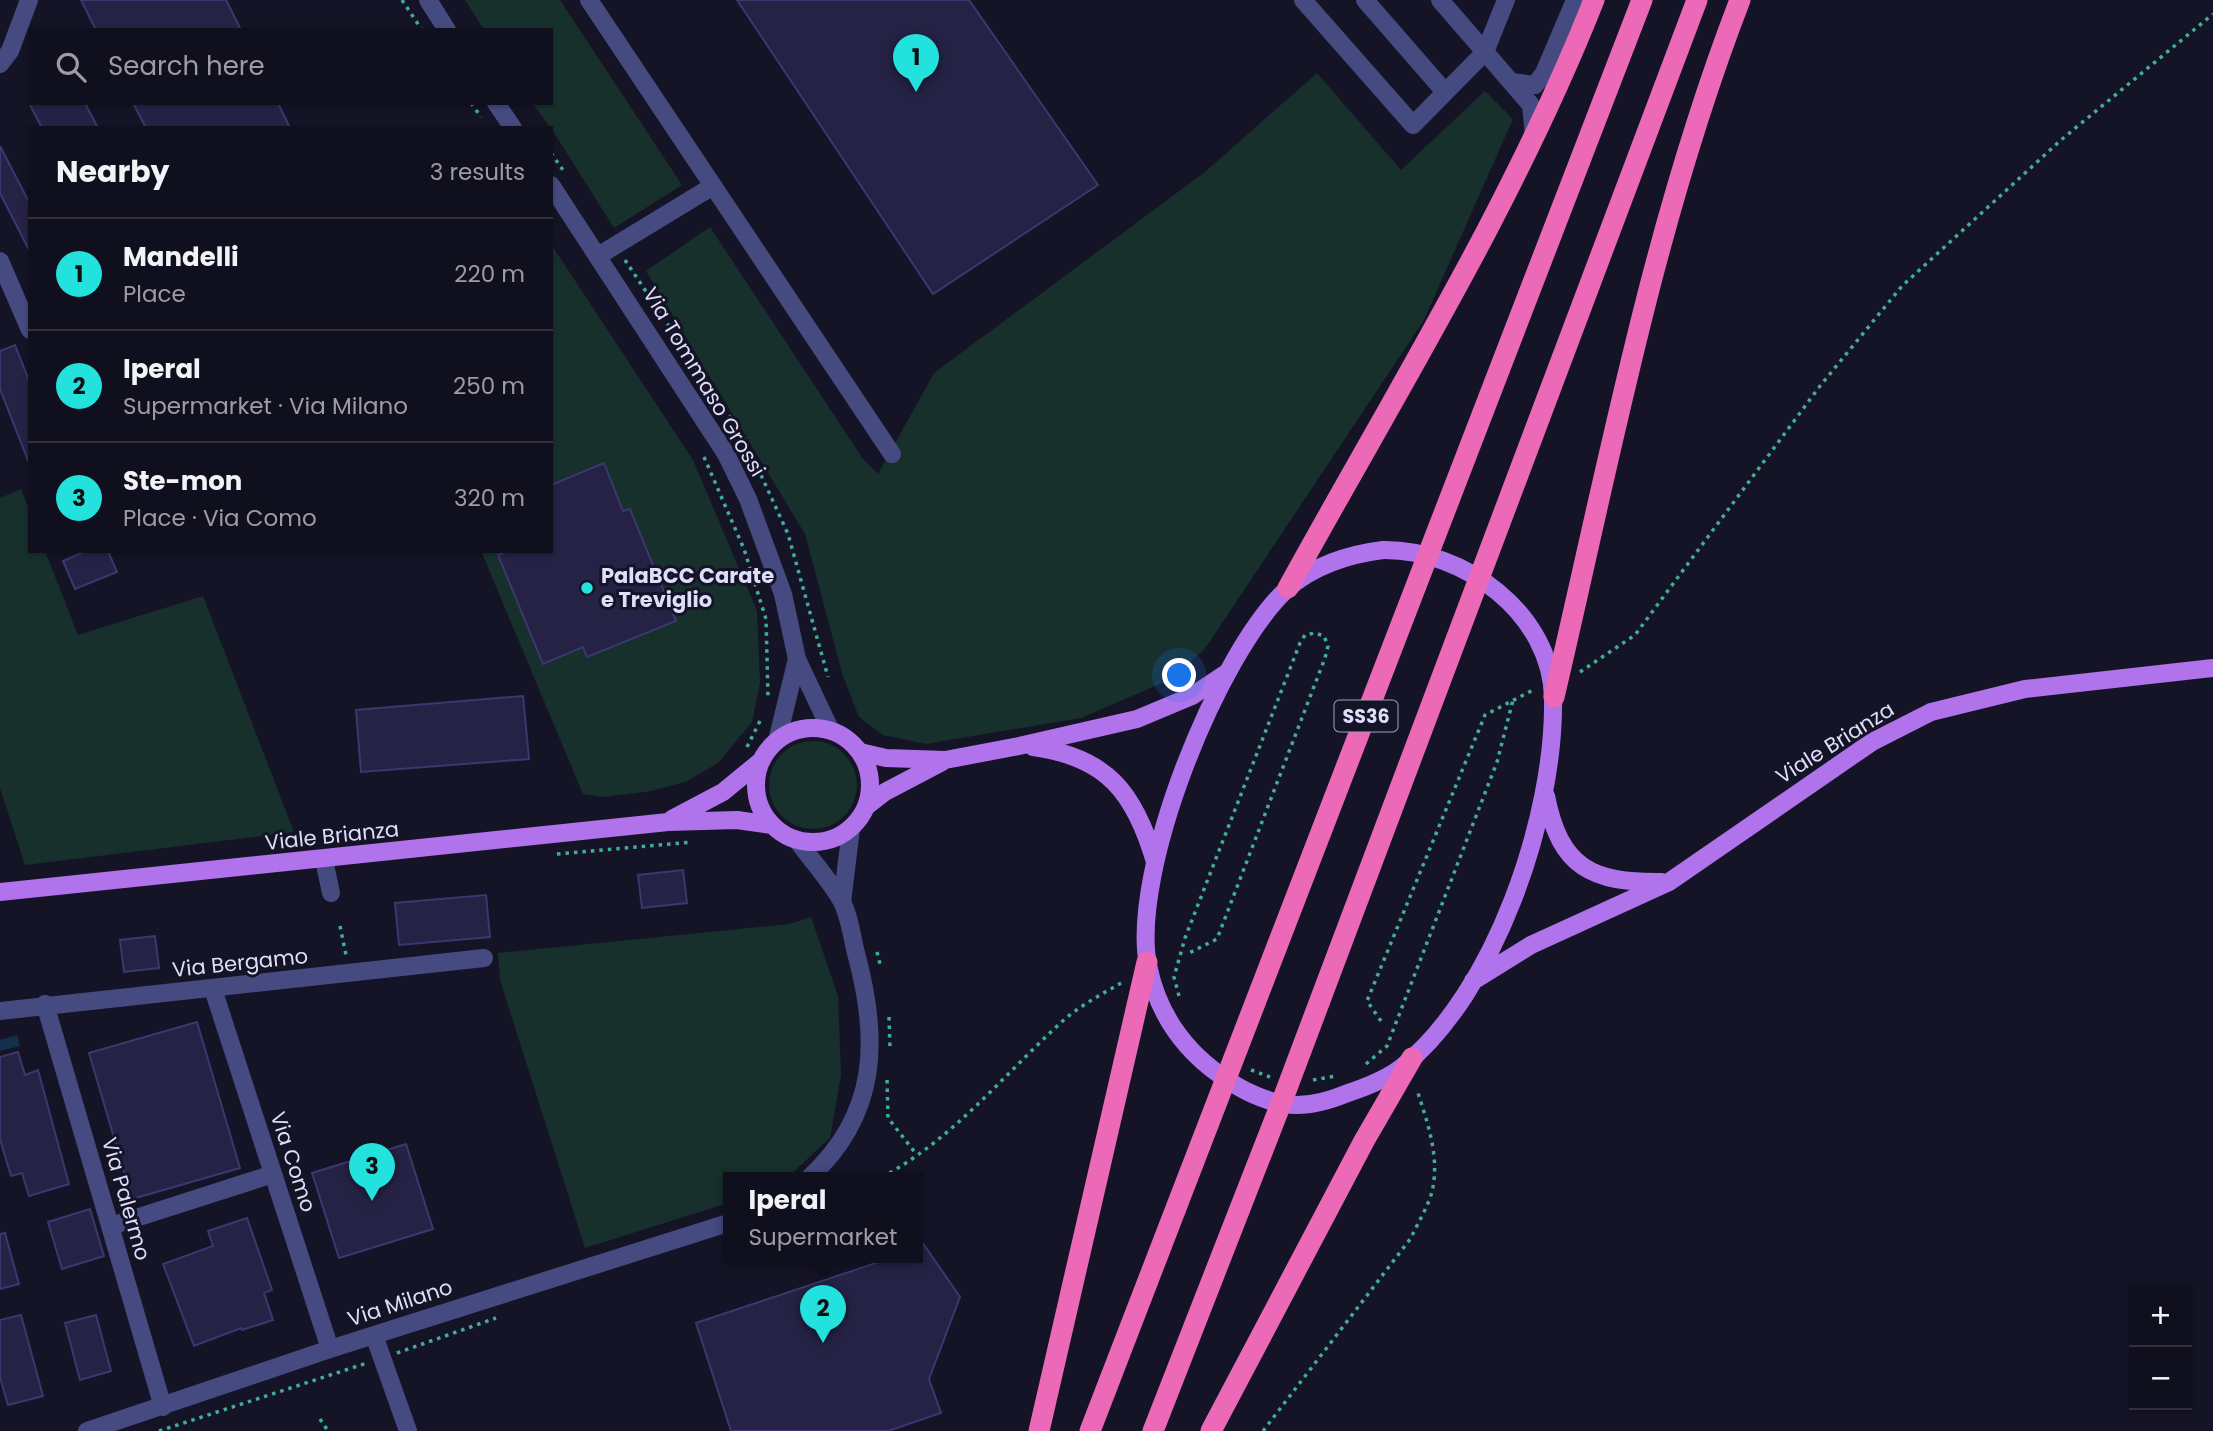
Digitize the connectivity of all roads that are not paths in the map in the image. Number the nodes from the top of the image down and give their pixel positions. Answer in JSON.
{"nodes":[{"id":1,"x":29,"y":0,"type":"edge"},
{"id":2,"x":428,"y":0,"type":"edge"},
{"id":3,"x":589,"y":0,"type":"edge"},
{"id":4,"x":1303,"y":0,"type":"edge"},
{"id":5,"x":1365,"y":0,"type":"edge"},
{"id":6,"x":1440,"y":0,"type":"edge"},
{"id":7,"x":1575,"y":0,"type":"edge"},
{"id":8,"x":1594,"y":0,"type":"edge"},
{"id":9,"x":1642,"y":0,"type":"edge"},
{"id":10,"x":1697,"y":0,"type":"edge"},
{"id":11,"x":1740,"y":0,"type":"edge"},
{"id":12,"x":1501,"y":3,"type":"edge"},
{"id":13,"x":446,"y":28,"type":"edge"},
{"id":14,"x":1485,"y":52,"type":"junction"},
{"id":15,"x":0,"y":64,"type":"edge"},
{"id":16,"x":1513,"y":82,"type":"junction"},
{"id":17,"x":1445,"y":92,"type":"junction"},
{"id":18,"x":497,"y":105,"type":"edge"},
{"id":19,"x":512,"y":126,"type":"edge"},
{"id":20,"x":1534,"y":136,"type":"junction"},
{"id":21,"x":713,"y":187,"type":"junction"},
{"id":22,"x":553,"y":189,"type":"edge"},
{"id":23,"x":598,"y":256,"type":"junction"},
{"id":24,"x":0,"y":261,"type":"edge"},
{"id":25,"x":28,"y":325,"type":"edge"},
{"id":26,"x":892,"y":454,"type":"dead end"},
{"id":27,"x":1288,"y":588,"type":"junction"},
{"id":28,"x":797,"y":659,"type":"junction"},
{"id":29,"x":2213,"y":667,"type":"edge"},
{"id":30,"x":1229,"y":671,"type":"junction"},
{"id":31,"x":1554,"y":697,"type":"junction"},
{"id":32,"x":831,"y":731,"type":"junction"},
{"id":33,"x":777,"y":740,"type":"junction"},
{"id":34,"x":1019,"y":746,"type":"junction"},
{"id":35,"x":860,"y":751,"type":"junction"},
{"id":36,"x":762,"y":760,"type":"junction"},
{"id":37,"x":945,"y":760,"type":"junction"},
{"id":38,"x":1545,"y":787,"type":"junction"},
{"id":39,"x":867,"y":806,"type":"junction"},
{"id":40,"x":668,"y":822,"type":"junction"},
{"id":41,"x":772,"y":825,"type":"junction"},
{"id":42,"x":851,"y":829,"type":"junction"},
{"id":43,"x":797,"y":840,"type":"junction"},
{"id":44,"x":324,"y":860,"type":"junction"},
{"id":45,"x":1155,"y":863,"type":"junction"},
{"id":46,"x":1669,"y":882,"type":"junction"},
{"id":47,"x":0,"y":892,"type":"edge"},
{"id":48,"x":331,"y":893,"type":"dead end"},
{"id":49,"x":842,"y":902,"type":"junction"},
{"id":50,"x":484,"y":958,"type":"dead end"},
{"id":51,"x":1147,"y":962,"type":"junction"},
{"id":52,"x":1472,"y":981,"type":"junction"},
{"id":53,"x":213,"y":989,"type":"junction"},
{"id":54,"x":45,"y":1004,"type":"junction"},
{"id":55,"x":0,"y":1011,"type":"edge"},
{"id":56,"x":1412,"y":1058,"type":"junction"},
{"id":57,"x":815,"y":1172,"type":"edge"},
{"id":58,"x":273,"y":1174,"type":"junction"},
{"id":59,"x":723,"y":1225,"type":"edge"},
{"id":60,"x":111,"y":1226,"type":"junction"},
{"id":61,"x":374,"y":1335,"type":"junction"},
{"id":62,"x":330,"y":1349,"type":"junction"},
{"id":63,"x":163,"y":1407,"type":"junction"},
{"id":64,"x":88,"y":1431,"type":"edge"},
{"id":65,"x":408,"y":1431,"type":"edge"},
{"id":66,"x":1039,"y":1431,"type":"edge"},
{"id":67,"x":1090,"y":1431,"type":"edge"},
{"id":68,"x":1153,"y":1431,"type":"edge"},
{"id":69,"x":1211,"y":1431,"type":"edge"}],
"edges":[{"from":1,"to":15,"type":"street"},
{"from":2,"to":13,"type":"street"},
{"from":3,"to":21,"type":"street"},
{"from":4,"to":17,"type":"street"},
{"from":5,"to":17,"type":"street"},
{"from":6,"to":14,"type":"street"},
{"from":7,"to":16,"type":"street"},
{"from":8,"to":20,"type":"highway"},
{"from":9,"to":67,"type":"highway","number":"SS36"},
{"from":10,"to":68,"type":"highway","number":"SS36"},
{"from":11,"to":31,"type":"highway"},
{"from":12,"to":14,"type":"street"},
{"from":14,"to":16,"type":"street"},
{"from":14,"to":17,"type":"street"},
{"from":16,"to":20,"type":"street"},
{"from":18,"to":19,"type":"street"},
{"from":20,"to":27,"type":"highway"},
{"from":21,"to":23,"type":"street"},
{"from":21,"to":26,"type":"street"},
{"from":22,"to":23,"type":"street","name":"Via Tommaso Grossi"},
{"from":23,"to":28,"type":"street","name":"Via Tommaso Grossi"},
{"from":24,"to":25,"type":"street"},
{"from":27,"to":30,"type":"main road"},
{"from":27,"to":31,"type":"main road"},
{"from":28,"to":32,"type":"street","name":"Via Tommaso Grossi"},
{"from":28,"to":33,"type":"street","name":"Via Tommaso Grossi"},
{"from":29,"to":46,"type":"main road","name":"Viale Brianza"},
{"from":30,"to":34,"type":"main road"},
{"from":30,"to":45,"type":"main road"},
{"from":31,"to":38,"type":"main road"},
{"from":32,"to":33,"type":"main road"},
{"from":32,"to":35,"type":"main road"},
{"from":33,"to":36,"type":"main road"},
{"from":34,"to":37,"type":"main road"},
{"from":34,"to":45,"type":"main road"},
{"from":35,"to":37,"type":"main road"},
{"from":35,"to":39,"type":"main road"},
{"from":36,"to":40,"type":"main road","name":"Viale Brianza"},
{"from":36,"to":41,"type":"main road"},
{"from":37,"to":39,"type":"main road"},
{"from":38,"to":46,"type":"main road"},
{"from":38,"to":52,"type":"main road"},
{"from":39,"to":42,"type":"main road"},
{"from":40,"to":41,"type":"main road","name":"Viale Brianza"},
{"from":40,"to":44,"type":"main road","name":"Viale Brianza"},
{"from":41,"to":43,"type":"main road"},
{"from":42,"to":43,"type":"main road"},
{"from":42,"to":49,"type":"street"},
{"from":43,"to":49,"type":"street"},
{"from":44,"to":47,"type":"main road","name":"Viale Brianza"},
{"from":44,"to":48,"type":"street"},
{"from":45,"to":51,"type":"main road"},
{"from":46,"to":52,"type":"main road","name":"Viale Brianza"},
{"from":49,"to":57,"type":"street"},
{"from":50,"to":53,"type":"street","name":"Via Bergamo"},
{"from":51,"to":56,"type":"main road"},
{"from":51,"to":66,"type":"highway"},
{"from":52,"to":56,"type":"main road"},
{"from":53,"to":54,"type":"street","name":"Via Bergamo"},
{"from":53,"to":58,"type":"street","name":"Via Como"},
{"from":54,"to":55,"type":"street","name":"Via Bergamo"},
{"from":54,"to":60,"type":"street","name":"Via Palermo"},
{"from":56,"to":69,"type":"highway"},
{"from":58,"to":60,"type":"street"},
{"from":58,"to":62,"type":"street","name":"Via Como"},
{"from":59,"to":61,"type":"street","name":"Via Milano"},
{"from":60,"to":63,"type":"street","name":"Via Palermo"},
{"from":61,"to":62,"type":"street","name":"Via Milano"},
{"from":61,"to":65,"type":"street"},
{"from":62,"to":63,"type":"street","name":"Via Milano"},
{"from":63,"to":64,"type":"street","name":"Via Milano"}]}
